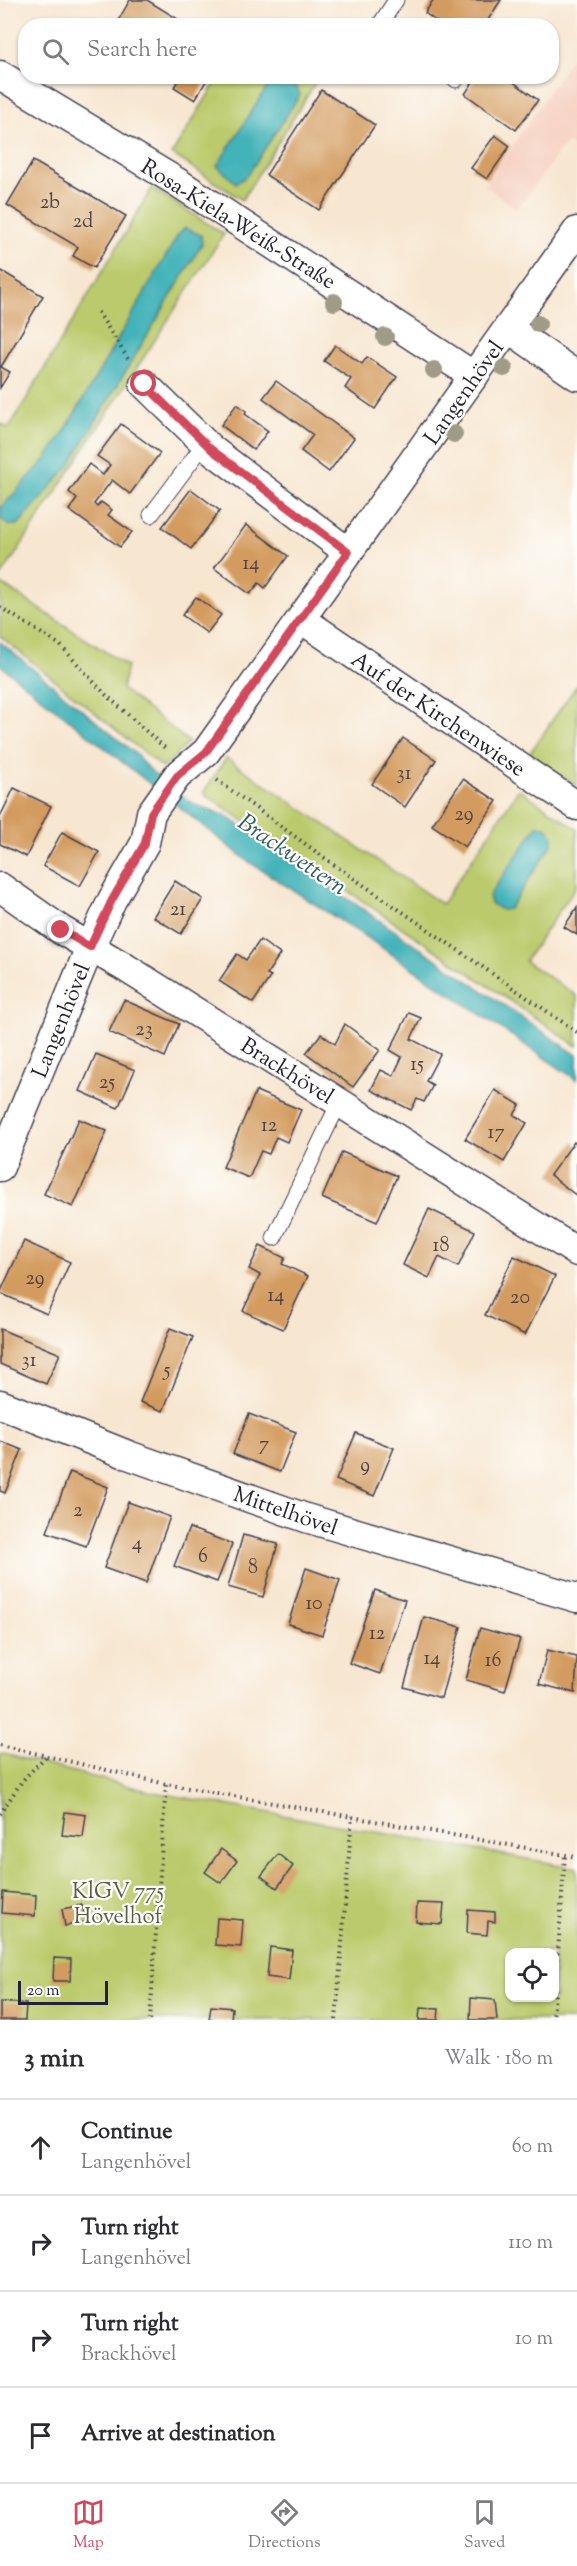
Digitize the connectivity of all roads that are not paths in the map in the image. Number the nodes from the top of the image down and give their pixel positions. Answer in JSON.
{"nodes":[{"id":1,"x":396,"y":0,"type":"edge"},
{"id":2,"x":384,"y":18,"type":"edge"},
{"id":3,"x":0,"y":75,"type":"edge"},
{"id":4,"x":577,"y":231,"type":"edge"},
{"id":5,"x":508,"y":328,"type":"junction"},
{"id":6,"x":138,"y":374,"type":"road end"},
{"id":7,"x":474,"y":376,"type":"junction"},
{"id":8,"x":577,"y":376,"type":"edge"},
{"id":9,"x":205,"y":443,"type":"junction"},
{"id":10,"x":151,"y":515,"type":"dead end"},
{"id":11,"x":348,"y":552,"type":"junction"},
{"id":12,"x":301,"y":619,"type":"junction"},
{"id":13,"x":577,"y":806,"type":"edge"},
{"id":14,"x":0,"y":886,"type":"edge"},
{"id":15,"x":90,"y":947,"type":"junction"},
{"id":16,"x":339,"y":1103,"type":"junction"},
{"id":17,"x":0,"y":1167,"type":"edge"},
{"id":18,"x":274,"y":1239,"type":"dead end"},
{"id":19,"x":577,"y":1252,"type":"edge"},
{"id":20,"x":0,"y":1404,"type":"edge"},
{"id":21,"x":577,"y":1598,"type":"edge"}],
"edges":[{"from":1,"to":2,"type":"lane"},
{"from":3,"to":7,"type":"street","name":"Rosa-Kiela-Weiß-Straße"},
{"from":4,"to":5,"type":"street","name":"Langenhövel"},
{"from":5,"to":7,"type":"street","name":"Langenhövel"},
{"from":5,"to":8,"type":"street"},
{"from":6,"to":9,"type":"street"},
{"from":7,"to":11,"type":"street","name":"Langenhövel"},
{"from":9,"to":10,"type":"lane"},
{"from":9,"to":11,"type":"street"},
{"from":11,"to":12,"type":"street","name":"Langenhövel"},
{"from":12,"to":13,"type":"street","name":"Auf der Kirchenwiese"},
{"from":12,"to":15,"type":"street","name":"Langenhövel"},
{"from":14,"to":15,"type":"street","name":"Brackhövel"},
{"from":15,"to":16,"type":"street","name":"Brackhövel"},
{"from":15,"to":17,"type":"street","name":"Langenhövel"},
{"from":16,"to":18,"type":"lane"},
{"from":16,"to":19,"type":"street","name":"Brackhövel"},
{"from":20,"to":21,"type":"street","name":"Mittelhövel"}]}
